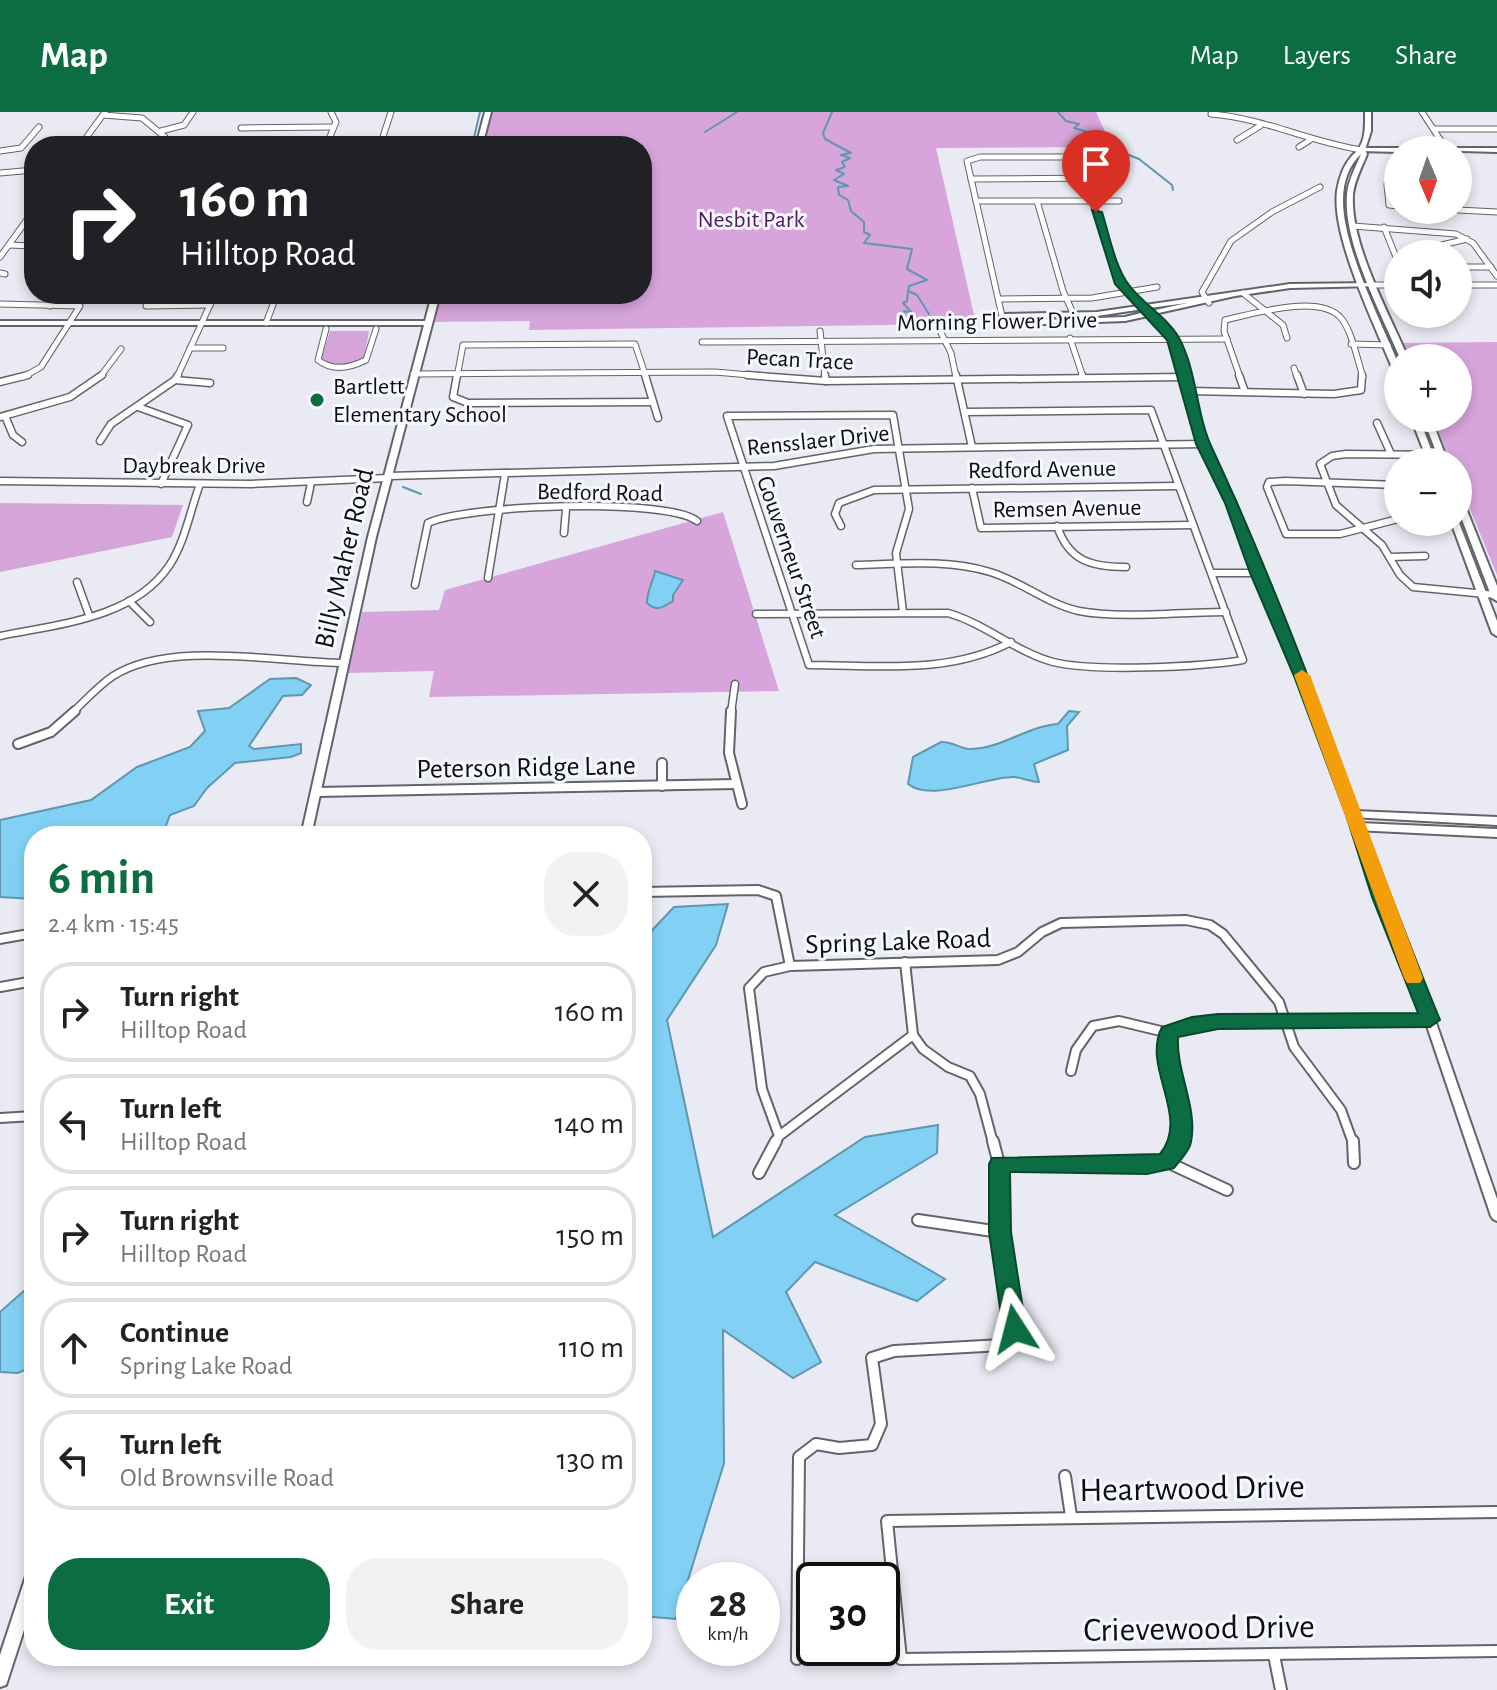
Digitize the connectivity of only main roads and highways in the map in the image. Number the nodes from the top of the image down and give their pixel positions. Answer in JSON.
{"nodes":[{"id":1,"x":488,"y":112,"type":"edge"},
{"id":2,"x":1368,"y":112,"type":"edge"},
{"id":3,"x":482,"y":136,"type":"edge"},
{"id":4,"x":1362,"y":150,"type":"junction"},
{"id":5,"x":433,"y":304,"type":"edge"},
{"id":6,"x":0,"y":323,"type":"edge"},
{"id":7,"x":200,"y":326,"type":"junction"},
{"id":8,"x":425,"y":326,"type":"junction"},
{"id":9,"x":68,"y":327,"type":"junction"},
{"id":10,"x":333,"y":327,"type":"junction"},
{"id":11,"x":0,"y":330,"type":"edge"},
{"id":12,"x":1388,"y":344,"type":"edge"},
{"id":13,"x":1398,"y":344,"type":"edge"},
{"id":14,"x":1472,"y":534,"type":"edge"},
{"id":15,"x":1460,"y":536,"type":"edge"},
{"id":16,"x":1496,"y":596,"type":"edge"},
{"id":17,"x":1497,"y":633,"type":"edge"},
{"id":18,"x":1355,"y":815,"type":"road end"},
{"id":19,"x":1497,"y":821,"type":"edge"},
{"id":20,"x":308,"y":826,"type":"edge"},
{"id":21,"x":1359,"y":827,"type":"road end"},
{"id":22,"x":1497,"y":833,"type":"edge"},
{"id":23,"x":24,"y":1606,"type":"edge"},
{"id":24,"x":0,"y":1679,"type":"edge"}],
"edges":[{"from":1,"to":3,"type":"main road"},
{"from":2,"to":4,"type":"main road"},
{"from":4,"to":12,"type":"main road"},
{"from":4,"to":13,"type":"main road"},
{"from":5,"to":8,"type":"main road","name":"Billy Maher Road"},
{"from":6,"to":9,"type":"main road"},
{"from":7,"to":9,"type":"main road"},
{"from":7,"to":10,"type":"main road"},
{"from":7,"to":10,"type":"main road"},
{"from":8,"to":10,"type":"main road"},
{"from":8,"to":20,"type":"main road","name":"Billy Maher Road"},
{"from":9,"to":11,"type":"main road"},
{"from":14,"to":16,"type":"main road"},
{"from":15,"to":17,"type":"main road"},
{"from":18,"to":19,"type":"main road"},
{"from":21,"to":22,"type":"main road"},
{"from":23,"to":24,"type":"main road"}]}
